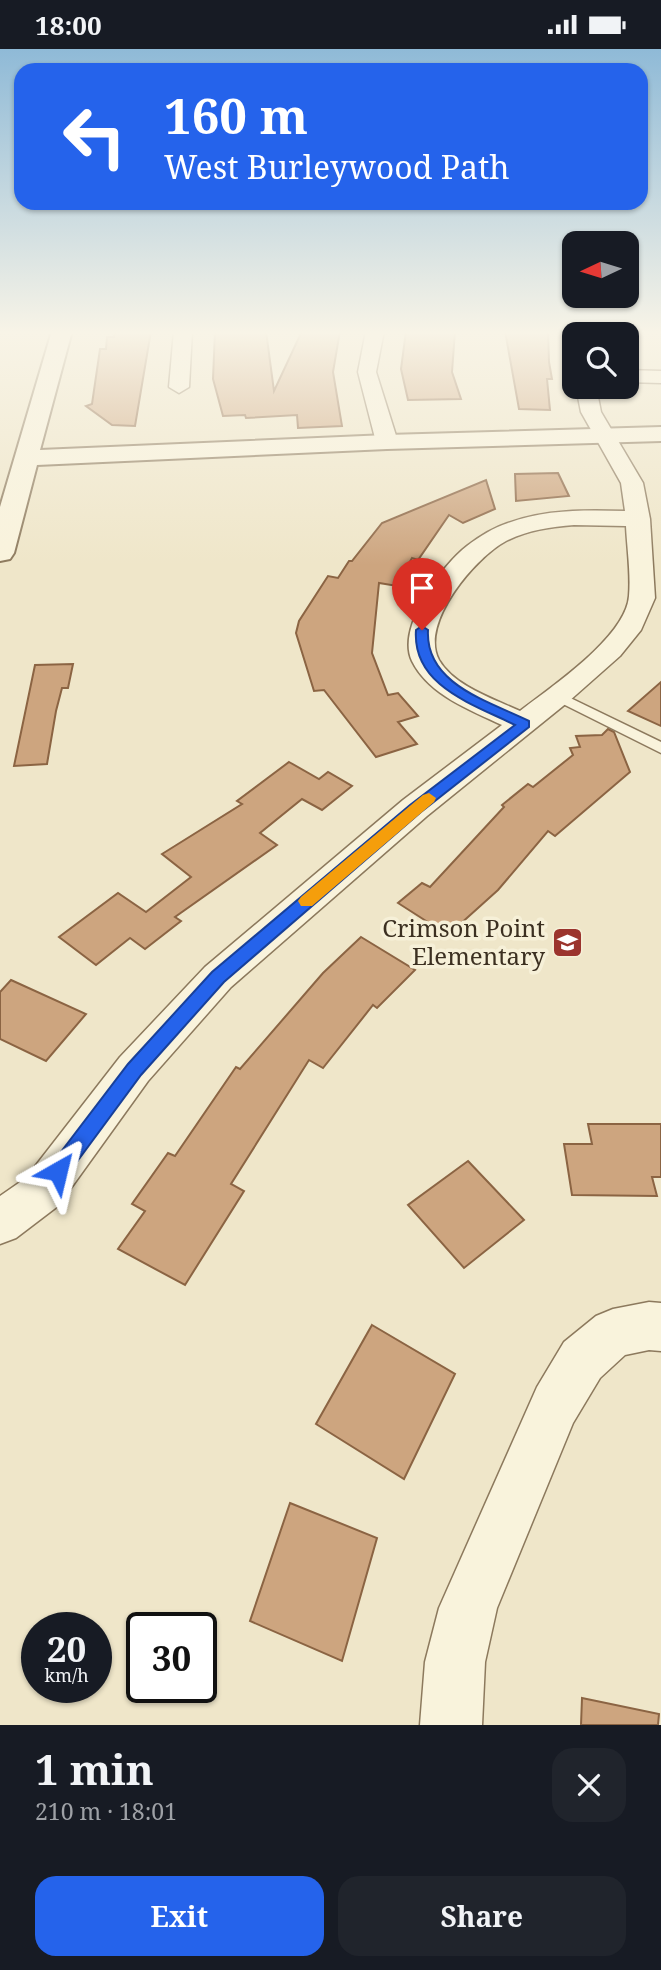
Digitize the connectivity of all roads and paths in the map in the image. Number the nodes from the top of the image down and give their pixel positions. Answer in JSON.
{"nodes":[{"id":1,"x":40,"y":409,"type":"edge"},
{"id":2,"x":378,"y":409,"type":"edge"},
{"id":3,"x":590,"y":409,"type":"edge"},
{"id":4,"x":661,"y":434,"type":"edge"},
{"id":5,"x":605,"y":436,"type":"junction"},
{"id":6,"x":387,"y":442,"type":"junction"},
{"id":7,"x":27,"y":458,"type":"junction"},
{"id":8,"x":638,"y":519,"type":"junction"},
{"id":9,"x":0,"y":553,"type":"edge"},
{"id":10,"x":558,"y":696,"type":"junction"},
{"id":11,"x":524,"y":724,"type":"junction"},
{"id":12,"x":661,"y":748,"type":"edge"},
{"id":13,"x":0,"y":1223,"type":"edge"},
{"id":14,"x":637,"y":1330,"type":"edge"},
{"id":15,"x":451,"y":1725,"type":"edge"}],
"edges":[{"from":1,"to":7,"type":"street"},
{"from":2,"to":6,"type":"street"},
{"from":3,"to":5,"type":"street"},
{"from":4,"to":5,"type":"street"},
{"from":5,"to":6,"type":"street"},
{"from":5,"to":8,"type":"street"},
{"from":6,"to":7,"type":"street"},
{"from":7,"to":9,"type":"street"},
{"from":8,"to":10,"type":"street"},
{"from":8,"to":11,"type":"street"},
{"from":10,"to":11,"type":"street"},
{"from":10,"to":12,"type":"lane"},
{"from":11,"to":13,"type":"street"},
{"from":14,"to":15,"type":"street"}]}
